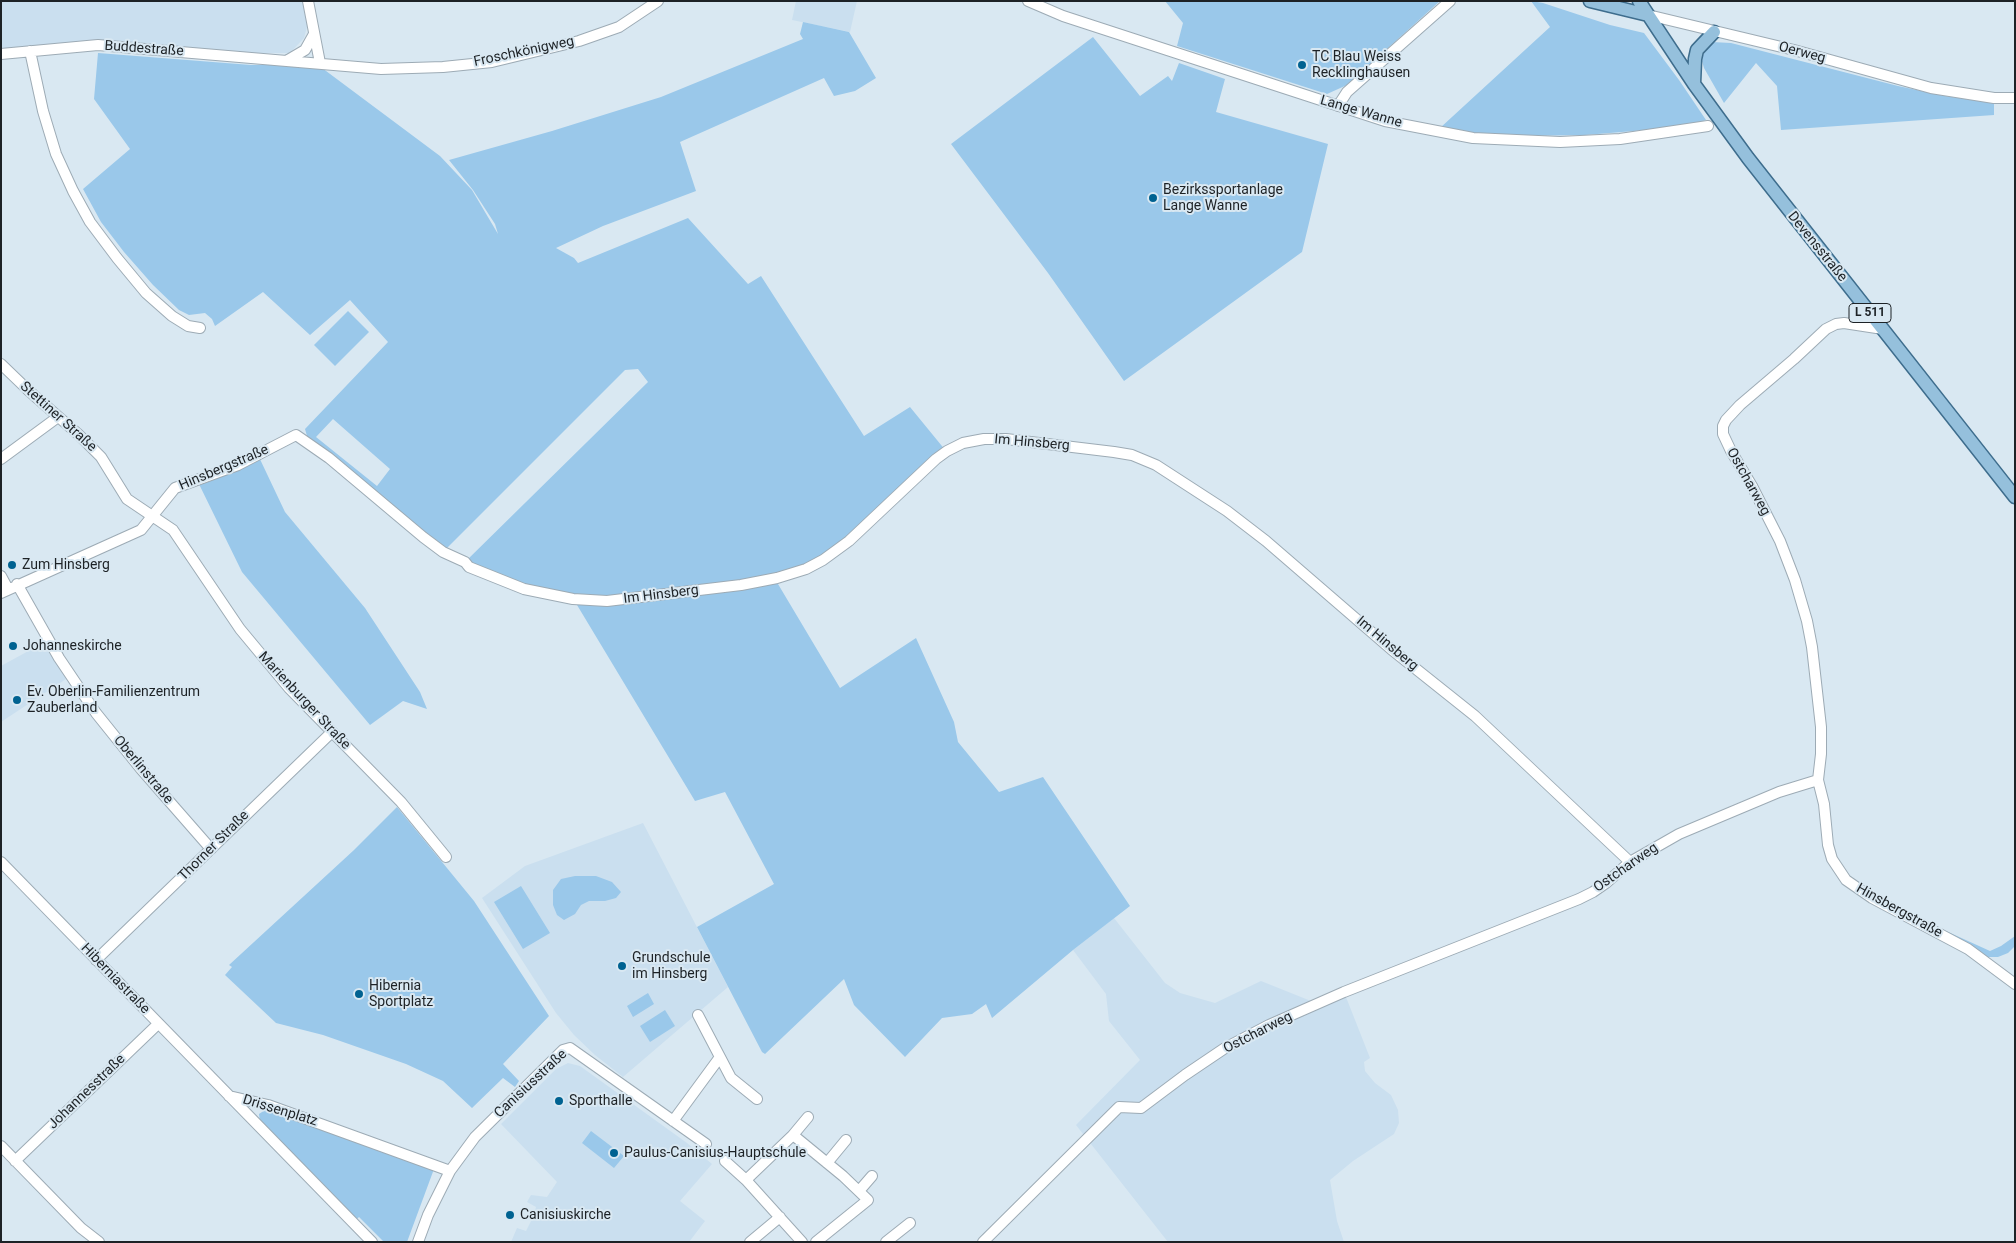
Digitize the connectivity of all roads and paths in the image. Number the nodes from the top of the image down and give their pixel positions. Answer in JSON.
{"nodes":[{"id":1,"x":308,"y":1,"type":"edge"},
{"id":2,"x":658,"y":1,"type":"edge"},
{"id":3,"x":1028,"y":1,"type":"edge"},
{"id":4,"x":1450,"y":1,"type":"edge"},
{"id":5,"x":1590,"y":1,"type":"edge"},
{"id":6,"x":1639,"y":1,"type":"edge"},
{"id":7,"x":1648,"y":14,"type":"junction"},
{"id":8,"x":1714,"y":32,"type":"junction"},
{"id":9,"x":314,"y":34,"type":"junction"},
{"id":10,"x":30,"y":51,"type":"junction"},
{"id":11,"x":1,"y":54,"type":"edge"},
{"id":12,"x":287,"y":60,"type":"junction"},
{"id":13,"x":320,"y":63,"type":"junction"},
{"id":14,"x":1694,"y":84,"type":"junction"},
{"id":15,"x":2015,"y":98,"type":"edge"},
{"id":16,"x":1338,"y":106,"type":"junction"},
{"id":17,"x":1708,"y":126,"type":"dead end"},
{"id":18,"x":200,"y":328,"type":"dead end"},
{"id":19,"x":1883,"y":329,"type":"junction"},
{"id":20,"x":1,"y":364,"type":"edge"},
{"id":21,"x":58,"y":417,"type":"junction"},
{"id":22,"x":296,"y":435,"type":"joint"},
{"id":23,"x":1,"y":459,"type":"edge"},
{"id":24,"x":2015,"y":497,"type":"edge"},
{"id":25,"x":152,"y":516,"type":"junction"},
{"id":26,"x":1,"y":576,"type":"edge"},
{"id":27,"x":9,"y":589,"type":"edge"},
{"id":28,"x":332,"y":732,"type":"junction"},
{"id":29,"x":1818,"y":780,"type":"junction"},
{"id":30,"x":212,"y":849,"type":"junction"},
{"id":31,"x":446,"y":857,"type":"dead end"},
{"id":32,"x":1,"y":862,"type":"edge"},
{"id":33,"x":1630,"y":862,"type":"junction"},
{"id":34,"x":96,"y":960,"type":"junction"},
{"id":35,"x":2015,"y":984,"type":"edge"},
{"id":36,"x":698,"y":1014,"type":"dead end"},
{"id":37,"x":158,"y":1024,"type":"junction"},
{"id":38,"x":720,"y":1057,"type":"junction"},
{"id":39,"x":228,"y":1096,"type":"junction"},
{"id":40,"x":757,"y":1099,"type":"dead end"},
{"id":41,"x":808,"y":1117,"type":"dead end"},
{"id":42,"x":673,"y":1121,"type":"junction"},
{"id":43,"x":793,"y":1135,"type":"junction"},
{"id":44,"x":846,"y":1140,"type":"dead end"},
{"id":45,"x":706,"y":1144,"type":"dead end"},
{"id":46,"x":1,"y":1146,"type":"edge"},
{"id":47,"x":15,"y":1161,"type":"junction"},
{"id":48,"x":725,"y":1161,"type":"dead end"},
{"id":49,"x":827,"y":1163,"type":"junction"},
{"id":50,"x":450,"y":1170,"type":"junction"},
{"id":51,"x":872,"y":1176,"type":"dead end"},
{"id":52,"x":746,"y":1180,"type":"junction"},
{"id":53,"x":859,"y":1190,"type":"junction"},
{"id":54,"x":780,"y":1218,"type":"junction"},
{"id":55,"x":910,"y":1223,"type":"dead end"},
{"id":56,"x":99,"y":1242,"type":"edge"},
{"id":57,"x":372,"y":1242,"type":"edge"},
{"id":58,"x":418,"y":1242,"type":"edge"},
{"id":59,"x":750,"y":1242,"type":"edge"},
{"id":60,"x":802,"y":1242,"type":"edge"},
{"id":61,"x":816,"y":1242,"type":"edge"},
{"id":62,"x":886,"y":1242,"type":"edge"},
{"id":63,"x":982,"y":1242,"type":"edge"}],
"edges":[{"from":1,"to":9,"type":"street"},
{"from":2,"to":13,"type":"street","name":"Froschkönigweg"},
{"from":3,"to":16,"type":"street","name":"Lange Wanne"},
{"from":4,"to":16,"type":"street"},
{"from":5,"to":7,"type":"main road","name":"Oerweg"},
{"from":6,"to":7,"type":"main road","number":"L 511"},
{"from":7,"to":8,"type":"street","name":"Oerweg"},
{"from":7,"to":14,"type":"main road","name":"Devensstraße","number":"L 511"},
{"from":8,"to":14,"type":"main road"},
{"from":8,"to":15,"type":"street","name":"Oerweg"},
{"from":9,"to":12,"type":"street"},
{"from":9,"to":13,"type":"street"},
{"from":10,"to":11,"type":"street","name":"Buddestraße"},
{"from":10,"to":12,"type":"street","name":"Buddestraße"},
{"from":10,"to":18,"type":"street"},
{"from":12,"to":13,"type":"street","name":"Buddestraße"},
{"from":14,"to":19,"type":"main road","name":"Devensstraße","number":"L 511"},
{"from":16,"to":17,"type":"street","name":"Lange Wanne"},
{"from":19,"to":24,"type":"main road","name":"Devensstraße","number":"L 511"},
{"from":19,"to":29,"type":"street","name":"Ostcharweg"},
{"from":20,"to":21,"type":"street","name":"Stettiner Straße"},
{"from":21,"to":23,"type":"street"},
{"from":21,"to":25,"type":"street","name":"Stettiner Straße"},
{"from":22,"to":25,"type":"street","name":"Hinsbergstraße"},
{"from":22,"to":33,"type":"street","name":"Im Hinsberg"},
{"from":25,"to":27,"type":"street","name":"Hinsbergstraße"},
{"from":25,"to":28,"type":"street","name":"Marienburger Straße"},
{"from":26,"to":27,"type":"street","name":"Oberlinstraße"},
{"from":27,"to":30,"type":"street","name":"Oberlinstraße"},
{"from":28,"to":30,"type":"street","name":"Thorner Straße"},
{"from":28,"to":31,"type":"street","name":"Marienburger Straße"},
{"from":29,"to":33,"type":"street","name":"Ostcharweg"},
{"from":29,"to":35,"type":"street","name":"Hinsbergstraße"},
{"from":30,"to":34,"type":"street","name":"Thorner Straße"},
{"from":32,"to":34,"type":"street","name":"Hiberniastraße"},
{"from":33,"to":63,"type":"street","name":"Ostcharweg"},
{"from":34,"to":37,"type":"street","name":"Hiberniastraße"},
{"from":36,"to":38,"type":"street"},
{"from":37,"to":39,"type":"street","name":"Hiberniastraße"},
{"from":37,"to":47,"type":"street","name":"Johannesstraße"},
{"from":38,"to":40,"type":"street"},
{"from":38,"to":42,"type":"street"},
{"from":39,"to":50,"type":"street","name":"Drissenplatz"},
{"from":39,"to":57,"type":"street","name":"Drissenplatz"},
{"from":41,"to":43,"type":"street"},
{"from":42,"to":45,"type":"street","name":"Canisiusstraße"},
{"from":42,"to":50,"type":"street","name":"Canisiusstraße"},
{"from":43,"to":49,"type":"street"},
{"from":43,"to":52,"type":"street"},
{"from":44,"to":49,"type":"street"},
{"from":46,"to":47,"type":"street"},
{"from":47,"to":56,"type":"street"},
{"from":48,"to":52,"type":"street"},
{"from":49,"to":53,"type":"street"},
{"from":50,"to":58,"type":"street"},
{"from":51,"to":53,"type":"street"},
{"from":52,"to":54,"type":"street"},
{"from":53,"to":61,"type":"street"},
{"from":54,"to":59,"type":"street"},
{"from":54,"to":60,"type":"street"},
{"from":55,"to":62,"type":"street"}]}
